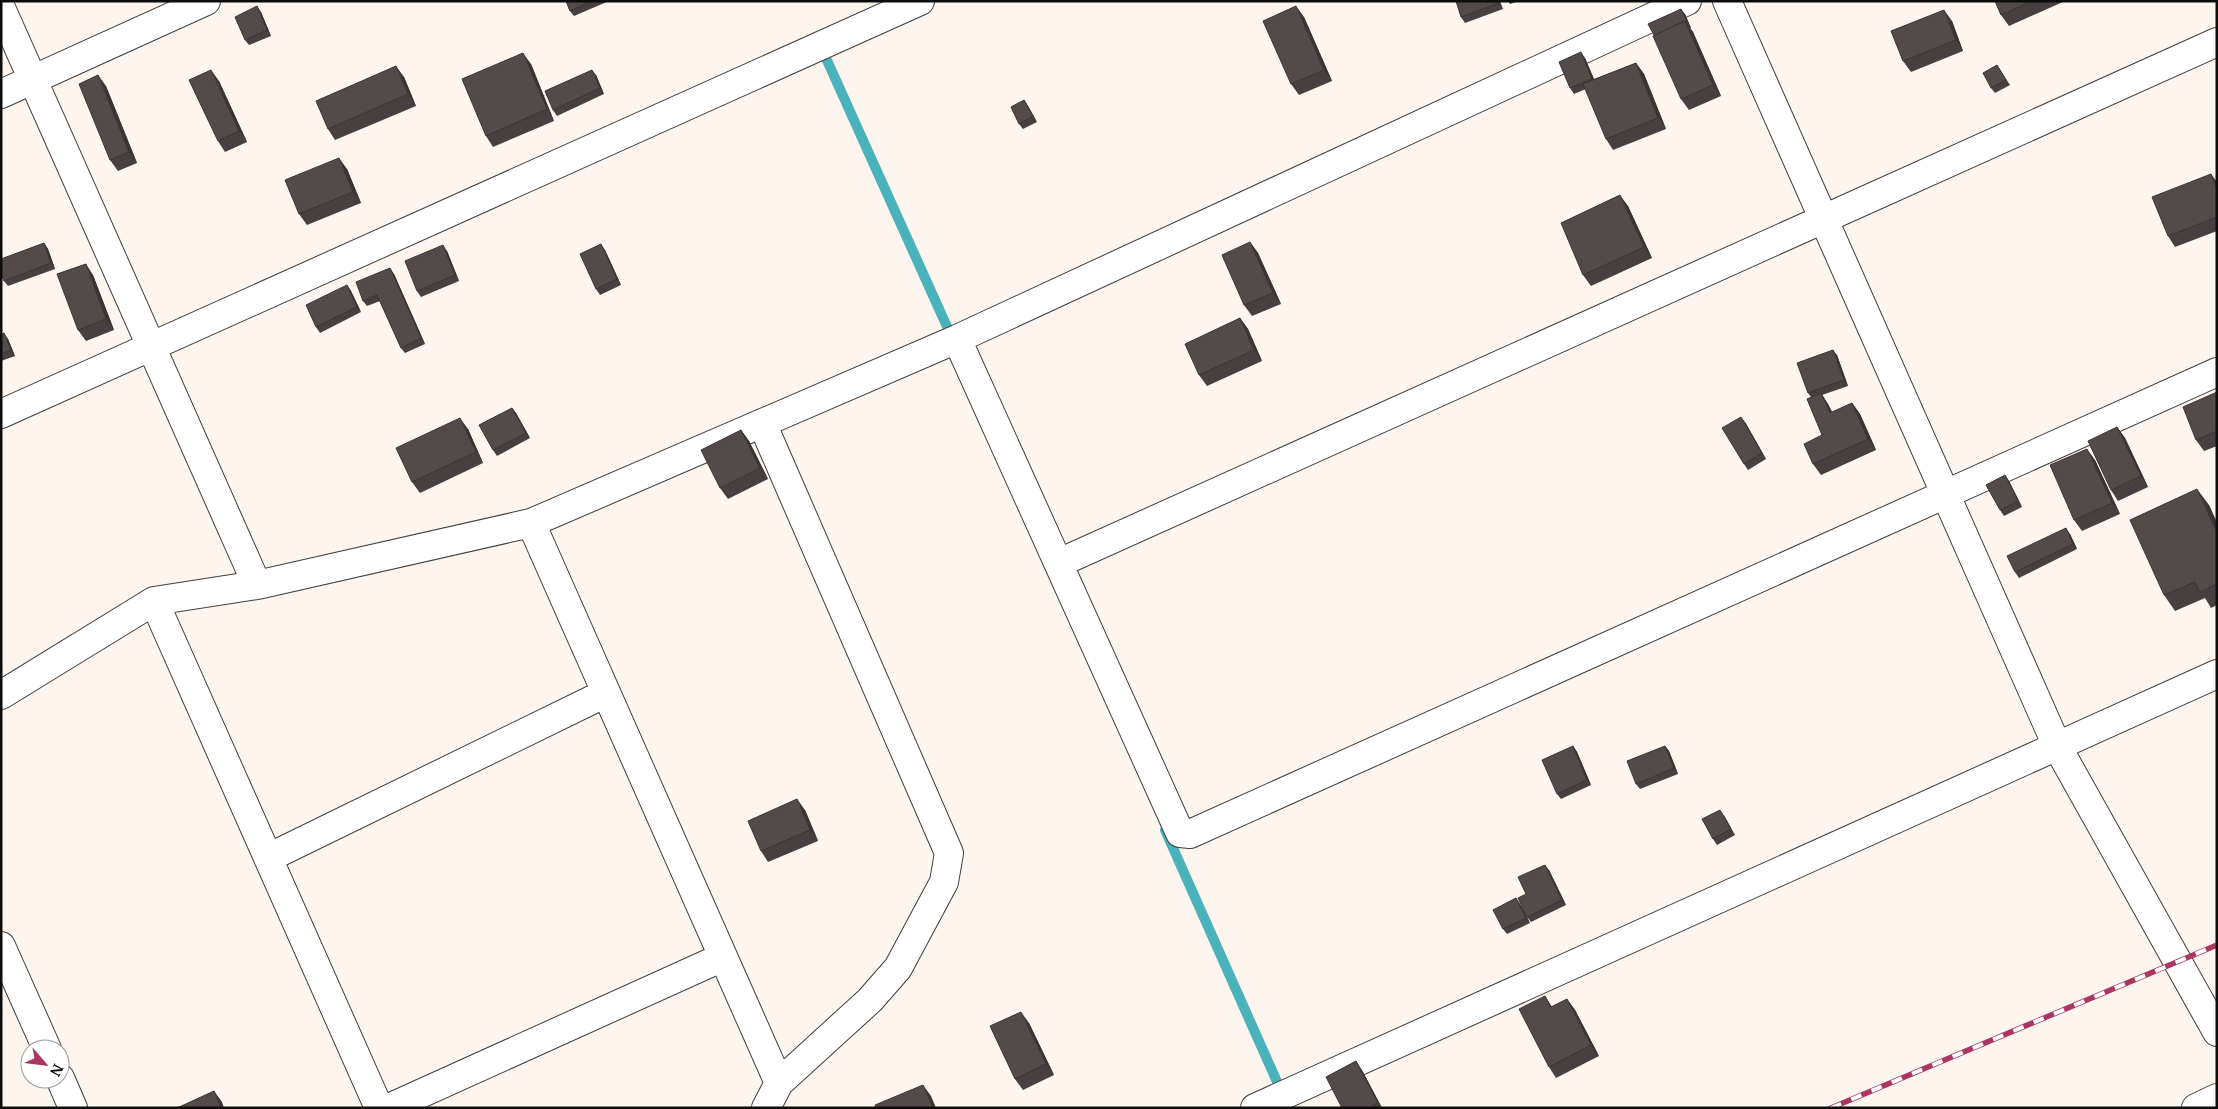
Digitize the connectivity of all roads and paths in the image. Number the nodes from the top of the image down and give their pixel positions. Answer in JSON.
{"nodes":[{"id":1,"x":206,"y":1,"type":"edge"},
{"id":2,"x":920,"y":1,"type":"edge"},
{"id":3,"x":1687,"y":1,"type":"edge"},
{"id":4,"x":1727,"y":1,"type":"edge"},
{"id":5,"x":1,"y":8,"type":"edge"},
{"id":6,"x":2217,"y":42,"type":"edge"},
{"id":7,"x":33,"y":80,"type":"junction"},
{"id":8,"x":1,"y":94,"type":"edge"},
{"id":9,"x":1824,"y":220,"type":"junction"},
{"id":10,"x":957,"y":339,"type":"junction"},
{"id":11,"x":152,"y":346,"type":"junction"},
{"id":12,"x":2217,"y":372,"type":"edge"},
{"id":13,"x":1,"y":414,"type":"edge"},
{"id":14,"x":762,"y":423,"type":"junction"},
{"id":15,"x":1946,"y":494,"type":"junction"},
{"id":16,"x":531,"y":523,"type":"junction"},
{"id":17,"x":1059,"y":563,"type":"junction"},
{"id":18,"x":257,"y":585,"type":"junction"},
{"id":19,"x":154,"y":602,"type":"junction"},
{"id":20,"x":2217,"y":674,"type":"edge"},
{"id":21,"x":606,"y":693,"type":"junction"},
{"id":22,"x":1,"y":695,"type":"edge"},
{"id":23,"x":2057,"y":746,"type":"junction"},
{"id":24,"x":268,"y":858,"type":"junction"},
{"id":25,"x":1,"y":946,"type":"edge"},
{"id":26,"x":723,"y":956,"type":"junction"},
{"id":27,"x":2217,"y":1032,"type":"edge"},
{"id":28,"x":43,"y":1039,"type":"edge"},
{"id":29,"x":779,"y":1083,"type":"junction"},
{"id":30,"x":65,"y":1089,"type":"edge"},
{"id":31,"x":2217,"y":1098,"type":"edge"},
{"id":32,"x":73,"y":1108,"type":"edge"},
{"id":33,"x":379,"y":1108,"type":"edge"},
{"id":34,"x":389,"y":1108,"type":"edge"},
{"id":35,"x":766,"y":1108,"type":"edge"},
{"id":36,"x":1255,"y":1108,"type":"edge"},
{"id":37,"x":2196,"y":1108,"type":"edge"}],
"edges":[{"from":1,"to":7,"type":"street"},
{"from":2,"to":11,"type":"street"},
{"from":3,"to":10,"type":"street"},
{"from":4,"to":9,"type":"street"},
{"from":5,"to":7,"type":"street"},
{"from":6,"to":9,"type":"street"},
{"from":7,"to":8,"type":"street"},
{"from":7,"to":11,"type":"street"},
{"from":9,"to":15,"type":"street"},
{"from":9,"to":17,"type":"street"},
{"from":10,"to":14,"type":"street"},
{"from":10,"to":17,"type":"street"},
{"from":11,"to":13,"type":"street"},
{"from":11,"to":18,"type":"street"},
{"from":12,"to":15,"type":"street"},
{"from":14,"to":16,"type":"street"},
{"from":14,"to":29,"type":"street"},
{"from":15,"to":17,"type":"street"},
{"from":15,"to":23,"type":"street"},
{"from":16,"to":18,"type":"street"},
{"from":16,"to":21,"type":"street"},
{"from":18,"to":19,"type":"street"},
{"from":19,"to":22,"type":"street"},
{"from":19,"to":24,"type":"street"},
{"from":20,"to":23,"type":"street"},
{"from":21,"to":24,"type":"street"},
{"from":21,"to":26,"type":"street"},
{"from":23,"to":27,"type":"street"},
{"from":23,"to":36,"type":"street"},
{"from":24,"to":33,"type":"street"},
{"from":25,"to":28,"type":"street"},
{"from":26,"to":29,"type":"street"},
{"from":26,"to":34,"type":"street"},
{"from":29,"to":35,"type":"street"},
{"from":30,"to":32,"type":"street"},
{"from":31,"to":37,"type":"street"}]}
